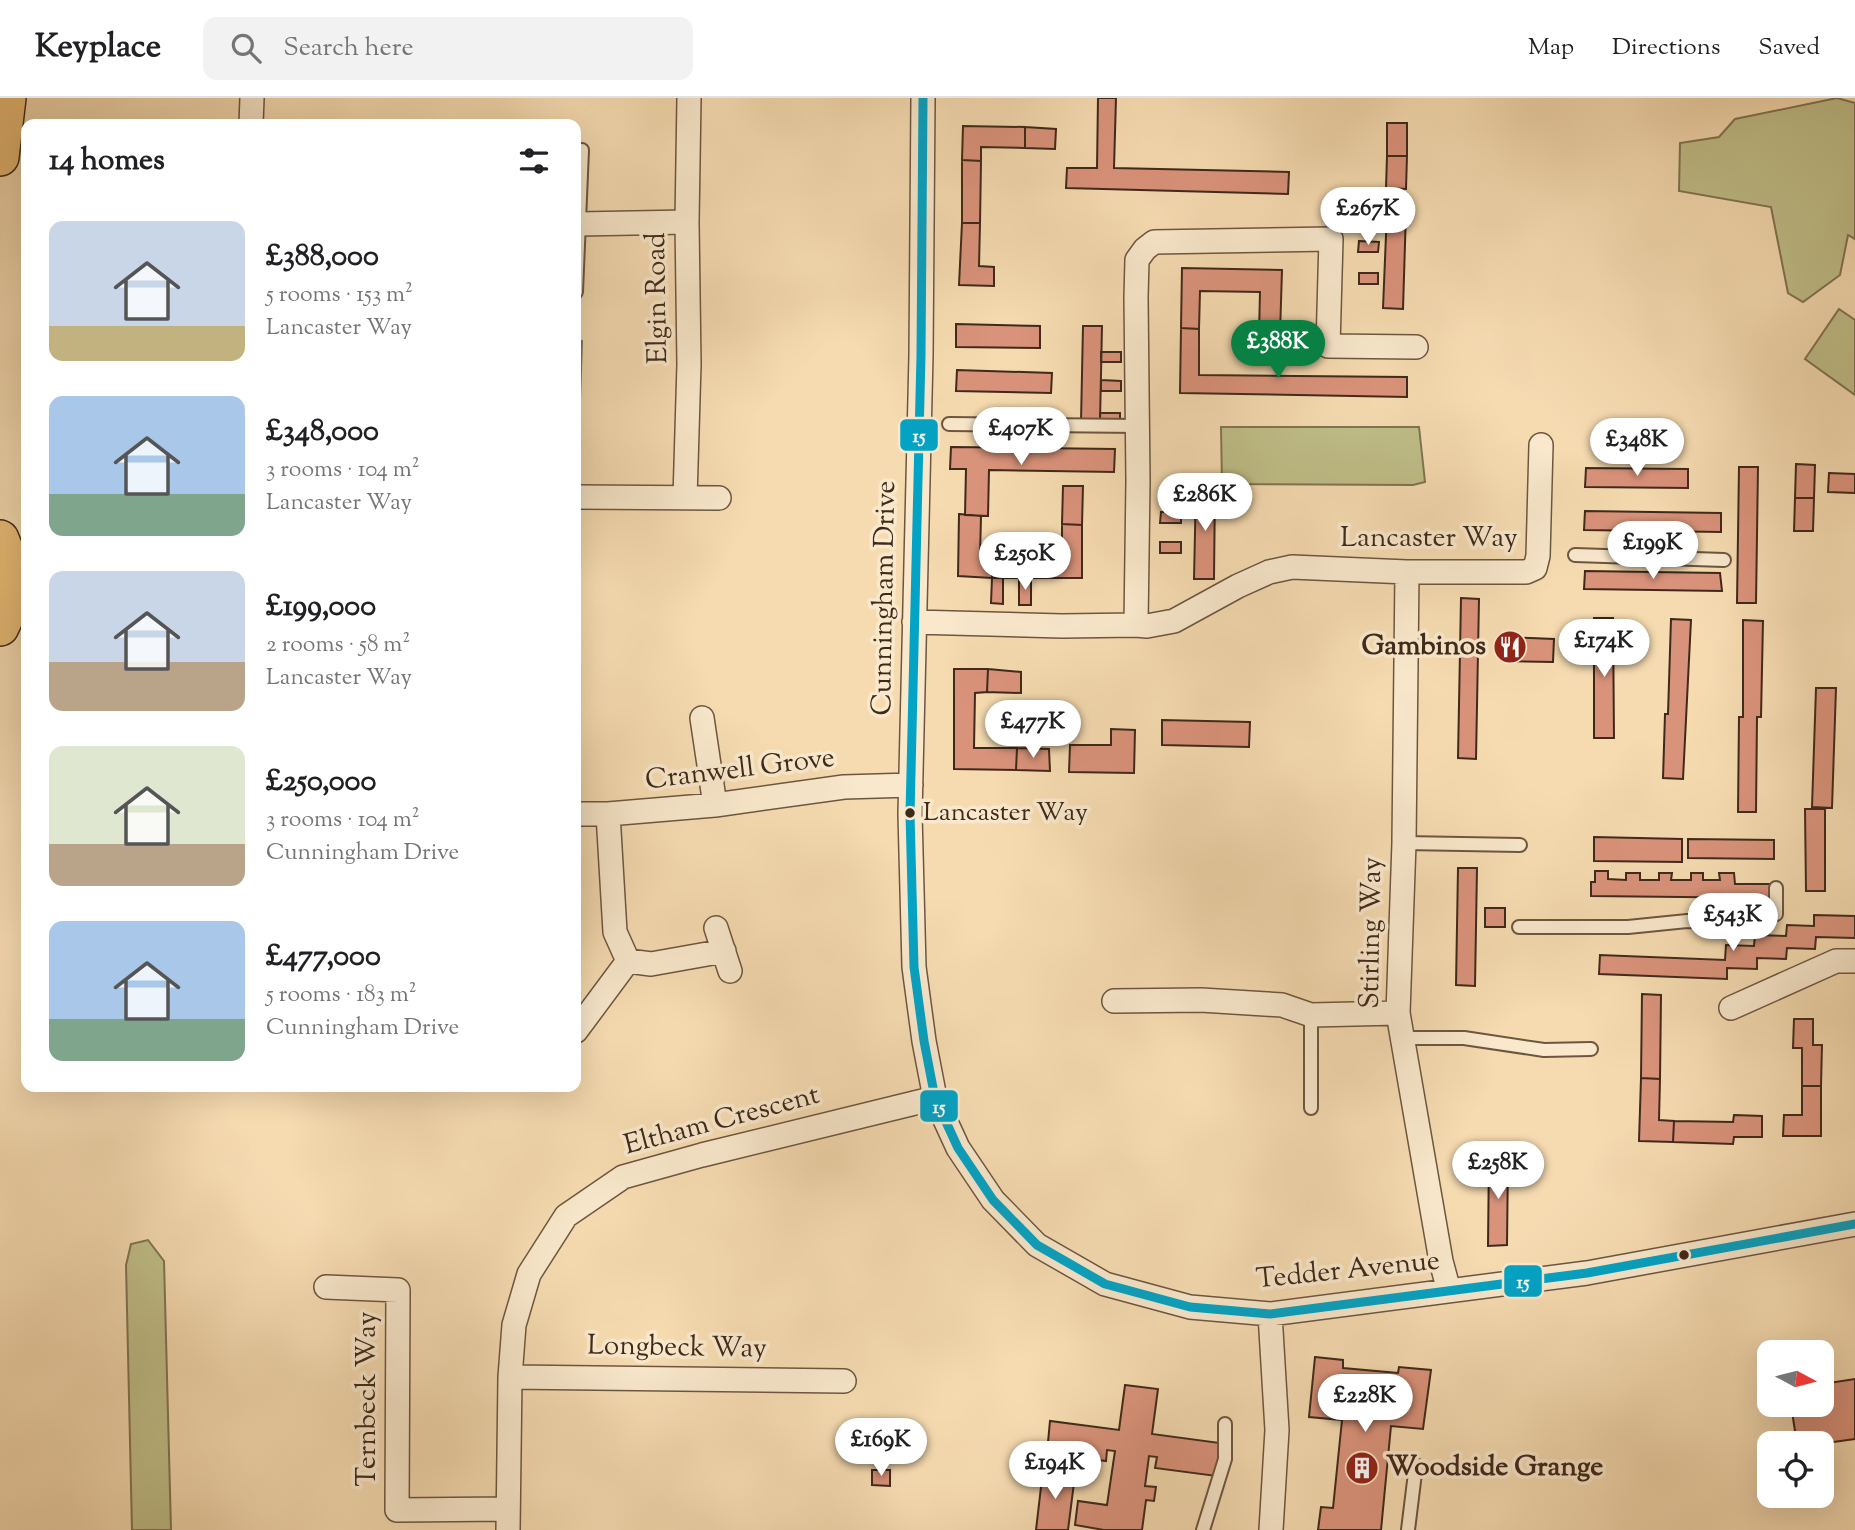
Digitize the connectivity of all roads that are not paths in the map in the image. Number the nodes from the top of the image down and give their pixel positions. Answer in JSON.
{"nodes":[{"id":1,"x":8,"y":98,"type":"edge"},
{"id":2,"x":252,"y":98,"type":"edge"},
{"id":3,"x":689,"y":98,"type":"edge"},
{"id":4,"x":923,"y":98,"type":"edge"},
{"id":5,"x":251,"y":119,"type":"edge"},
{"id":6,"x":582,"y":150,"type":"dead end"},
{"id":7,"x":0,"y":157,"type":"edge"},
{"id":8,"x":581,"y":175,"type":"edge"},
{"id":9,"x":687,"y":222,"type":"junction"},
{"id":10,"x":581,"y":224,"type":"edge"},
{"id":11,"x":1416,"y":347,"type":"dead end"},
{"id":12,"x":949,"y":424,"type":"dead end"},
{"id":13,"x":1138,"y":426,"type":"junction"},
{"id":14,"x":1541,"y":444,"type":"dead end"},
{"id":15,"x":581,"y":497,"type":"edge"},
{"id":16,"x":685,"y":498,"type":"junction"},
{"id":17,"x":719,"y":498,"type":"dead end"},
{"id":18,"x":0,"y":540,"type":"edge"},
{"id":19,"x":1575,"y":555,"type":"dead end"},
{"id":20,"x":1724,"y":559,"type":"dead end"},
{"id":21,"x":1407,"y":572,"type":"junction"},
{"id":22,"x":914,"y":622,"type":"junction"},
{"id":23,"x":1136,"y":625,"type":"junction"},
{"id":24,"x":0,"y":627,"type":"edge"},
{"id":25,"x":702,"y":718,"type":"dead end"},
{"id":26,"x":911,"y":785,"type":"junction"},
{"id":27,"x":715,"y":805,"type":"junction"},
{"id":28,"x":581,"y":814,"type":"edge"},
{"id":29,"x":608,"y":814,"type":"junction"},
{"id":30,"x":1404,"y":844,"type":"junction"},
{"id":31,"x":1520,"y":845,"type":"dead end"},
{"id":32,"x":1776,"y":888,"type":"dead end"},
{"id":33,"x":1519,"y":927,"type":"dead end"},
{"id":34,"x":716,"y":928,"type":"dead end"},
{"id":35,"x":628,"y":961,"type":"junction"},
{"id":36,"x":1855,"y":961,"type":"edge"},
{"id":37,"x":1114,"y":1001,"type":"dead end"},
{"id":38,"x":1731,"y":1008,"type":"dead end"},
{"id":39,"x":1398,"y":1013,"type":"junction"},
{"id":40,"x":1311,"y":1015,"type":"junction"},
{"id":41,"x":581,"y":1024,"type":"edge"},
{"id":42,"x":1402,"y":1038,"type":"junction"},
{"id":43,"x":1591,"y":1049,"type":"dead end"},
{"id":44,"x":935,"y":1098,"type":"junction"},
{"id":45,"x":1311,"y":1108,"type":"dead end"},
{"id":46,"x":1855,"y":1224,"type":"edge"},
{"id":47,"x":326,"y":1287,"type":"dead end"},
{"id":48,"x":1449,"y":1290,"type":"junction"},
{"id":49,"x":1270,"y":1314,"type":"junction"},
{"id":50,"x":510,"y":1377,"type":"junction"},
{"id":51,"x":844,"y":1381,"type":"dead end"},
{"id":52,"x":1225,"y":1424,"type":"dead end"},
{"id":53,"x":1416,"y":1465,"type":"dead end"},
{"id":54,"x":508,"y":1519,"type":"edge"},
{"id":55,"x":1203,"y":1530,"type":"edge"},
{"id":56,"x":1271,"y":1530,"type":"edge"},
{"id":57,"x":1408,"y":1530,"type":"edge"}],
"edges":[{"from":1,"to":7,"type":"main road"},
{"from":2,"to":5,"type":"street"},
{"from":3,"to":9,"type":"street","name":"Elgin Road"},
{"from":4,"to":22,"type":"street","name":"Cunningham Drive"},
{"from":6,"to":8,"type":"lane"},
{"from":9,"to":10,"type":"street"},
{"from":9,"to":16,"type":"street","name":"Elgin Road"},
{"from":11,"to":13,"type":"street"},
{"from":12,"to":13,"type":"lane"},
{"from":13,"to":23,"type":"street"},
{"from":14,"to":21,"type":"street","name":"Lancaster Way"},
{"from":15,"to":16,"type":"street"},
{"from":16,"to":17,"type":"street"},
{"from":18,"to":24,"type":"main road"},
{"from":19,"to":20,"type":"lane"},
{"from":21,"to":23,"type":"street","name":"Lancaster Way"},
{"from":21,"to":30,"type":"street","name":"Stirling Way"},
{"from":22,"to":23,"type":"street","name":"Lancaster Way"},
{"from":22,"to":26,"type":"street","name":"Cunningham Drive"},
{"from":25,"to":27,"type":"street"},
{"from":26,"to":27,"type":"street","name":"Cranwell Grove"},
{"from":26,"to":44,"type":"street","name":"Cunningham Drive"},
{"from":27,"to":29,"type":"street","name":"Cranwell Grove"},
{"from":28,"to":29,"type":"street","name":"Cranwell Grove"},
{"from":29,"to":35,"type":"street"},
{"from":30,"to":31,"type":"lane"},
{"from":30,"to":39,"type":"street","name":"Stirling Way"},
{"from":32,"to":33,"type":"lane"},
{"from":34,"to":35,"type":"street"},
{"from":35,"to":41,"type":"street"},
{"from":36,"to":38,"type":"street"},
{"from":37,"to":40,"type":"street"},
{"from":39,"to":40,"type":"street"},
{"from":39,"to":42,"type":"street","name":"Stirling Way"},
{"from":40,"to":45,"type":"lane"},
{"from":42,"to":43,"type":"lane"},
{"from":42,"to":48,"type":"street","name":"Stirling Way"},
{"from":44,"to":49,"type":"street","name":"Tedder Avenue"},
{"from":44,"to":50,"type":"street","name":"Eltham Crescent"},
{"from":46,"to":48,"type":"street","name":"Tedder Avenue"},
{"from":47,"to":54,"type":"street","name":"Ternbeck Way"},
{"from":48,"to":49,"type":"street","name":"Tedder Avenue"},
{"from":49,"to":56,"type":"street"},
{"from":50,"to":51,"type":"street","name":"Longbeck Way"},
{"from":50,"to":54,"type":"street","name":"Eltham Crescent"},
{"from":52,"to":55,"type":"lane"},
{"from":53,"to":57,"type":"lane"}]}
